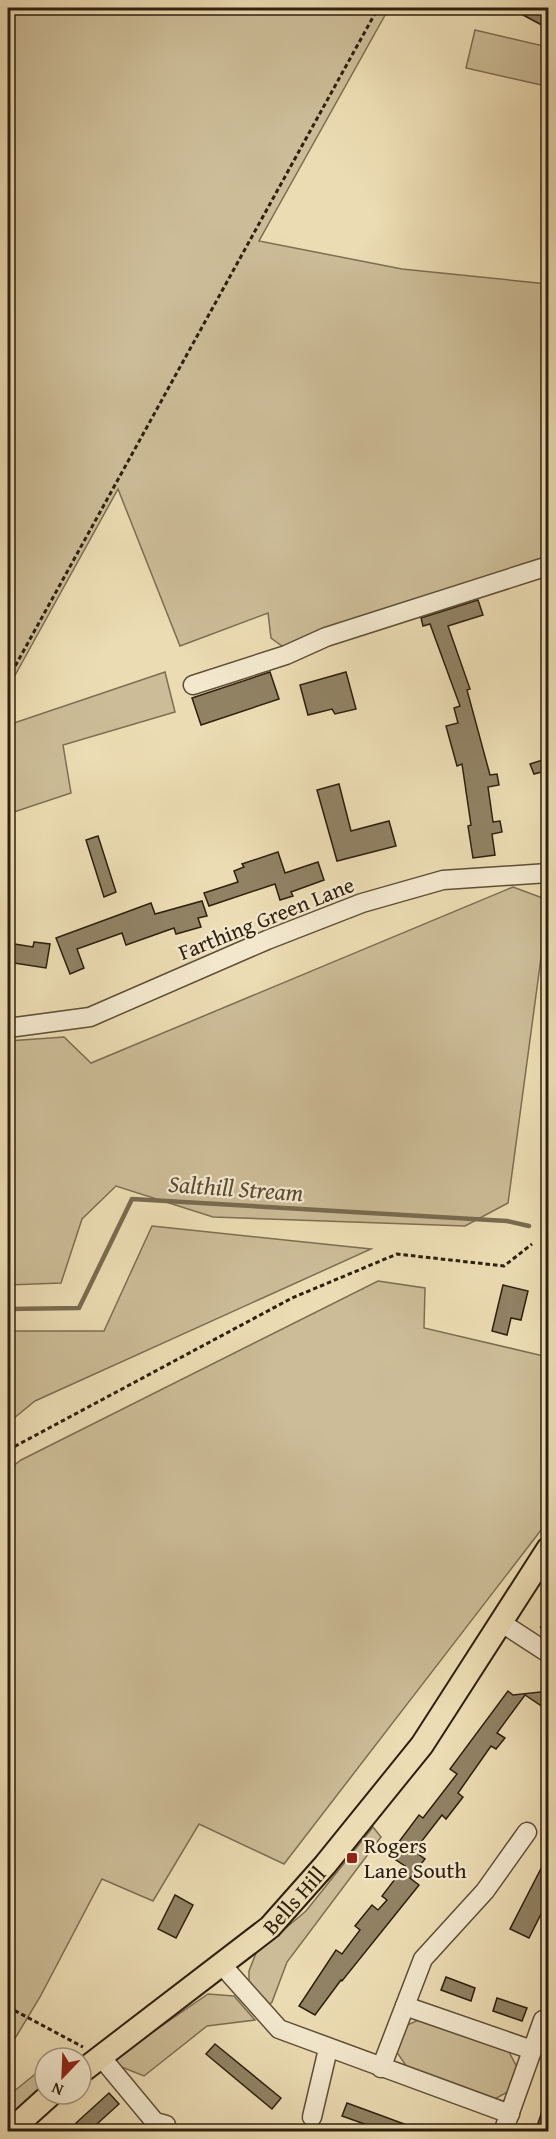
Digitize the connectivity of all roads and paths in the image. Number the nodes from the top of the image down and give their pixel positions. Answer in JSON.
{"nodes":[{"id":1,"x":378,"y":8,"type":"edge"},
{"id":2,"x":549,"y":566,"type":"edge"},
{"id":3,"x":8,"y":679,"type":"edge"},
{"id":4,"x":193,"y":685,"type":"dead end"},
{"id":5,"x":549,"y":873,"type":"edge"},
{"id":6,"x":8,"y":1028,"type":"edge"},
{"id":7,"x":532,"y":1244,"type":"dead end"},
{"id":8,"x":8,"y":1450,"type":"edge"},
{"id":9,"x":549,"y":1549,"type":"edge"},
{"id":10,"x":502,"y":1623,"type":"junction"},
{"id":11,"x":549,"y":1653,"type":"edge"},
{"id":12,"x":527,"y":1832,"type":"dead end"},
{"id":13,"x":221,"y":1964,"type":"junction"},
{"id":14,"x":405,"y":2006,"type":"junction"},
{"id":15,"x":8,"y":2007,"type":"edge"},
{"id":16,"x":543,"y":2020,"type":"dead end"},
{"id":17,"x":328,"y":2049,"type":"junction"},
{"id":18,"x":532,"y":2050,"type":"junction"},
{"id":19,"x":101,"y":2057,"type":"junction"},
{"id":20,"x":93,"y":2063,"type":"edge"},
{"id":21,"x":381,"y":2068,"type":"junction"},
{"id":22,"x":38,"y":2106,"type":"edge"},
{"id":23,"x":510,"y":2114,"type":"junction"},
{"id":24,"x":312,"y":2117,"type":"dead end"},
{"id":25,"x":166,"y":2125,"type":"dead end"},
{"id":26,"x":9,"y":2132,"type":"edge"},
{"id":27,"x":503,"y":2132,"type":"edge"}],
"edges":[{"from":1,"to":3,"type":"path"},
{"from":2,"to":4,"type":"street"},
{"from":5,"to":6,"type":"street","name":"Farthing Green Lane"},
{"from":7,"to":8,"type":"path"},
{"from":9,"to":10,"type":"main road","name":"Bells Hill"},
{"from":10,"to":11,"type":"street"},
{"from":10,"to":13,"type":"main road","name":"Bells Hill"},
{"from":12,"to":14,"type":"street"},
{"from":13,"to":17,"type":"street"},
{"from":13,"to":19,"type":"main road","name":"Bells Hill"},
{"from":14,"to":18,"type":"street"},
{"from":14,"to":21,"type":"street"},
{"from":15,"to":19,"type":"path"},
{"from":16,"to":18,"type":"street"},
{"from":17,"to":21,"type":"street"},
{"from":17,"to":24,"type":"street"},
{"from":18,"to":23,"type":"street"},
{"from":19,"to":20,"type":"main road","name":"Bells Hill"},
{"from":19,"to":25,"type":"street"},
{"from":21,"to":23,"type":"street"},
{"from":22,"to":26,"type":"main road"},
{"from":23,"to":27,"type":"street"}]}
